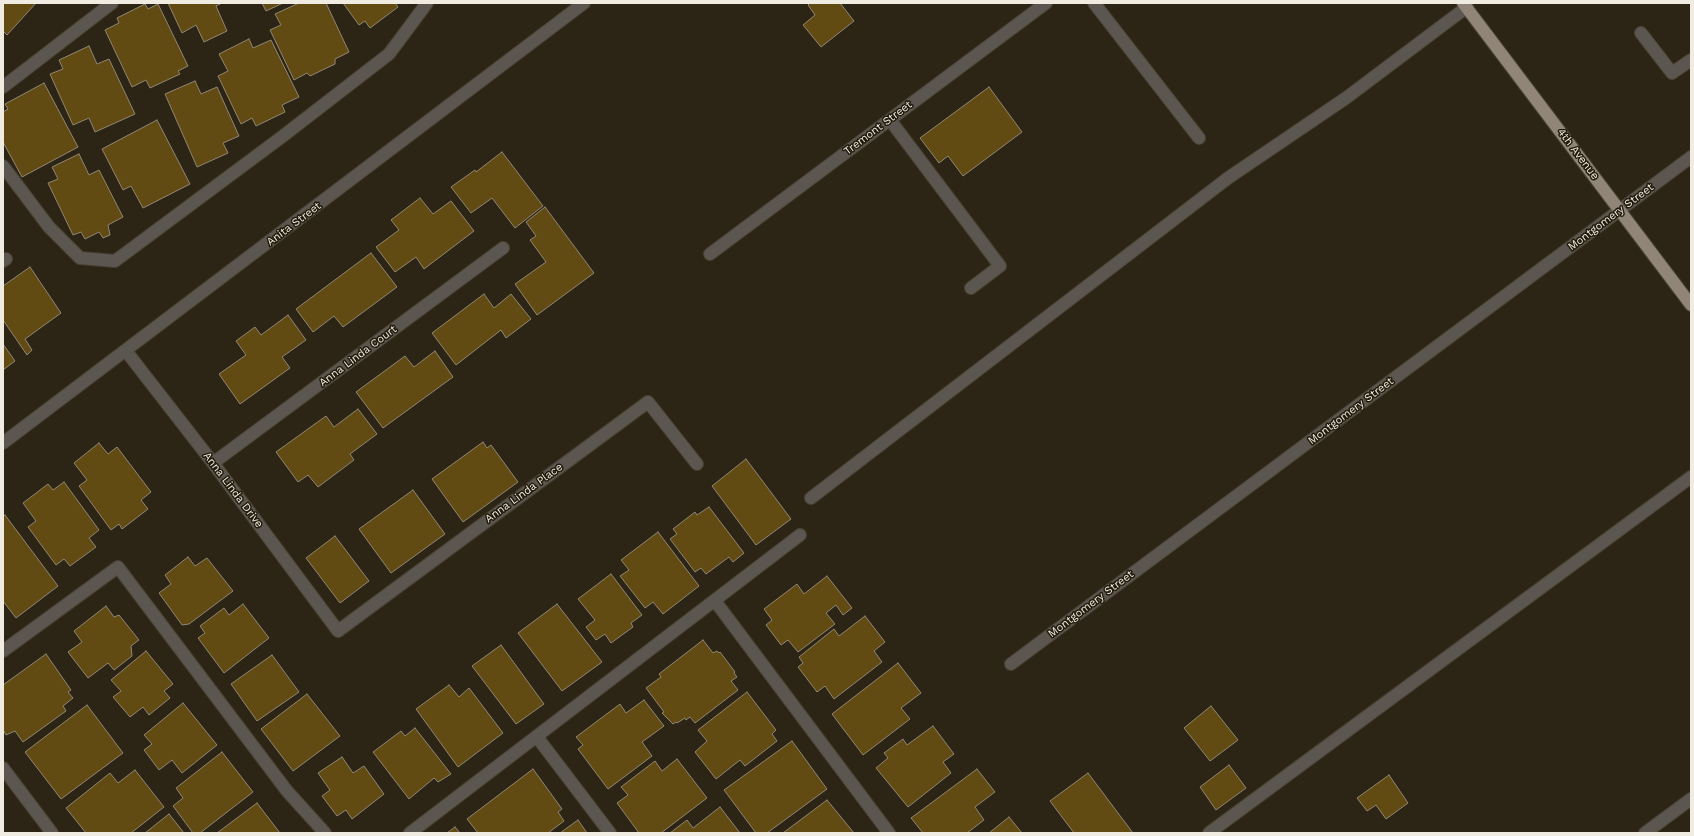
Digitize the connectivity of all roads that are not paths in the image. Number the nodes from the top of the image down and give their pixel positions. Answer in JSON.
{"nodes":[{"id":1,"x":112,"y":3,"type":"edge"},
{"id":2,"x":427,"y":3,"type":"edge"},
{"id":3,"x":584,"y":3,"type":"edge"},
{"id":4,"x":1046,"y":3,"type":"edge"},
{"id":5,"x":1094,"y":3,"type":"edge"},
{"id":6,"x":1465,"y":5,"type":"edge"},
{"id":7,"x":1642,"y":33,"type":"dead end"},
{"id":8,"x":1691,"y":60,"type":"edge"},
{"id":9,"x":3,"y":87,"type":"edge"},
{"id":10,"x":890,"y":120,"type":"junction"},
{"id":11,"x":1198,"y":138,"type":"dead end"},
{"id":12,"x":1691,"y":157,"type":"edge"},
{"id":13,"x":3,"y":166,"type":"edge"},
{"id":14,"x":1620,"y":210,"type":"junction"},
{"id":15,"x":503,"y":248,"type":"dead end"},
{"id":16,"x":710,"y":254,"type":"dead end"},
{"id":17,"x":971,"y":288,"type":"dead end"},
{"id":18,"x":1691,"y":305,"type":"edge"},
{"id":19,"x":126,"y":351,"type":"junction"},
{"id":20,"x":3,"y":443,"type":"edge"},
{"id":21,"x":213,"y":464,"type":"junction"},
{"id":22,"x":697,"y":464,"type":"dead end"},
{"id":23,"x":1691,"y":477,"type":"edge"},
{"id":24,"x":811,"y":498,"type":"dead end"},
{"id":25,"x":800,"y":535,"type":"dead end"},
{"id":26,"x":715,"y":601,"type":"junction"},
{"id":27,"x":338,"y":631,"type":"joint"},
{"id":28,"x":3,"y":651,"type":"edge"},
{"id":29,"x":1011,"y":664,"type":"dead end"},
{"id":30,"x":537,"y":737,"type":"junction"},
{"id":31,"x":3,"y":768,"type":"edge"},
{"id":32,"x":1691,"y":799,"type":"edge"},
{"id":33,"x":52,"y":833,"type":"edge"},
{"id":34,"x":325,"y":833,"type":"edge"},
{"id":35,"x":410,"y":833,"type":"edge"},
{"id":36,"x":610,"y":833,"type":"edge"},
{"id":37,"x":889,"y":833,"type":"edge"},
{"id":38,"x":1209,"y":833,"type":"edge"},
{"id":39,"x":1645,"y":833,"type":"edge"}],
"edges":[{"from":1,"to":9,"type":"street"},
{"from":2,"to":13,"type":"street"},
{"from":3,"to":19,"type":"street","name":"Anita Street"},
{"from":4,"to":10,"type":"street","name":"Tremont Street"},
{"from":5,"to":11,"type":"street"},
{"from":6,"to":14,"type":"main road","name":"4th Avenue"},
{"from":6,"to":24,"type":"street"},
{"from":7,"to":8,"type":"street"},
{"from":10,"to":16,"type":"street","name":"Tremont Street"},
{"from":10,"to":17,"type":"street"},
{"from":12,"to":14,"type":"street","name":"Montgomery Street"},
{"from":14,"to":18,"type":"main road","name":"4th Avenue"},
{"from":14,"to":29,"type":"street","name":"Montgomery Street"},
{"from":15,"to":21,"type":"street","name":"Anna Linda Court"},
{"from":19,"to":20,"type":"street","name":"Anita Street"},
{"from":19,"to":21,"type":"street","name":"Anna Linda Drive"},
{"from":21,"to":27,"type":"street","name":"Anna Linda Drive"},
{"from":22,"to":27,"type":"street","name":"Anna Linda Place"},
{"from":23,"to":38,"type":"street"},
{"from":25,"to":26,"type":"street"},
{"from":26,"to":30,"type":"street"},
{"from":26,"to":37,"type":"street"},
{"from":28,"to":34,"type":"street"},
{"from":30,"to":35,"type":"street"},
{"from":30,"to":36,"type":"street"},
{"from":31,"to":33,"type":"street"},
{"from":32,"to":39,"type":"street"}]}
